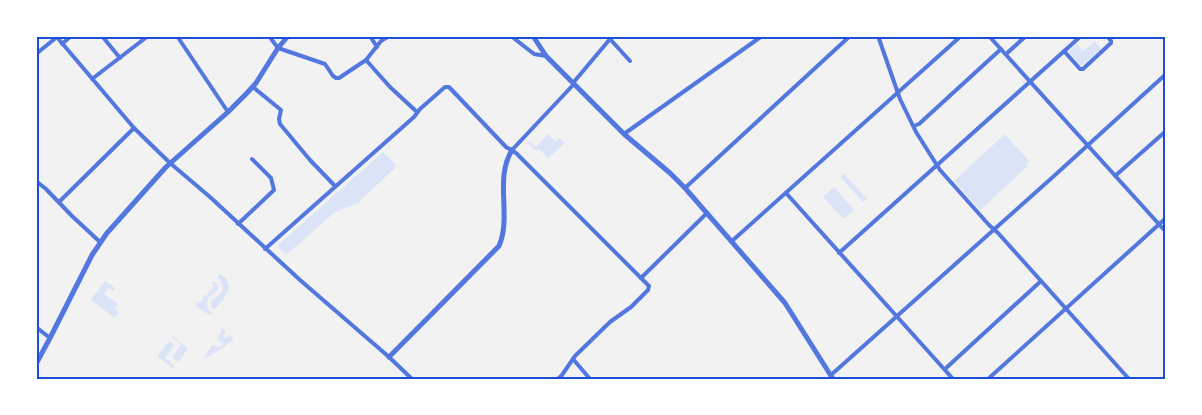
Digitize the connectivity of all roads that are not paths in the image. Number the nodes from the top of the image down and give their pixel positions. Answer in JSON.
{"nodes":[{"id":1,"x":70,"y":36,"type":"edge"},
{"id":2,"x":102,"y":36,"type":"edge"},
{"id":3,"x":148,"y":36,"type":"edge"},
{"id":4,"x":177,"y":36,"type":"edge"},
{"id":5,"x":269,"y":36,"type":"edge"},
{"id":6,"x":288,"y":36,"type":"edge"},
{"id":7,"x":370,"y":36,"type":"edge"},
{"id":8,"x":389,"y":36,"type":"edge"},
{"id":9,"x":511,"y":36,"type":"edge"},
{"id":10,"x":542,"y":36,"type":"edge"},
{"id":11,"x":762,"y":36,"type":"edge"},
{"id":12,"x":850,"y":36,"type":"edge"},
{"id":13,"x":878,"y":36,"type":"edge"},
{"id":14,"x":961,"y":36,"type":"edge"},
{"id":15,"x":989,"y":36,"type":"edge"},
{"id":16,"x":1026,"y":36,"type":"edge"},
{"id":17,"x":1081,"y":36,"type":"edge"},
{"id":18,"x":1107,"y":36,"type":"edge"},
{"id":19,"x":56,"y":37,"type":"edge"},
{"id":20,"x":609,"y":37,"type":"edge"},
{"id":21,"x":534,"y":39,"type":"edge"},
{"id":22,"x":62,"y":44,"type":"junction"},
{"id":23,"x":377,"y":47,"type":"junction"},
{"id":24,"x":278,"y":48,"type":"junction"},
{"id":25,"x":1001,"y":49,"type":"junction"},
{"id":26,"x":1064,"y":51,"type":"junction"},
{"id":27,"x":36,"y":54,"type":"edge"},
{"id":28,"x":1006,"y":54,"type":"junction"},
{"id":29,"x":546,"y":56,"type":"junction"},
{"id":30,"x":120,"y":58,"type":"junction"},
{"id":31,"x":366,"y":60,"type":"junction"},
{"id":32,"x":630,"y":61,"type":"dead end"},
{"id":33,"x":1166,"y":74,"type":"edge"},
{"id":34,"x":92,"y":80,"type":"junction"},
{"id":35,"x":1030,"y":82,"type":"junction"},
{"id":36,"x":573,"y":83,"type":"junction"},
{"id":37,"x":253,"y":87,"type":"junction"},
{"id":38,"x":898,"y":93,"type":"junction"},
{"id":39,"x":228,"y":112,"type":"junction"},
{"id":40,"x":417,"y":112,"type":"junction"},
{"id":41,"x":914,"y":126,"type":"junction"},
{"id":42,"x":134,"y":128,"type":"junction"},
{"id":43,"x":1166,"y":131,"type":"edge"},
{"id":44,"x":624,"y":134,"type":"junction"},
{"id":45,"x":1087,"y":145,"type":"junction"},
{"id":46,"x":512,"y":150,"type":"junction"},
{"id":47,"x":252,"y":159,"type":"dead end"},
{"id":48,"x":170,"y":163,"type":"junction"},
{"id":49,"x":938,"y":165,"type":"junction"},
{"id":50,"x":1115,"y":176,"type":"junction"},
{"id":51,"x":36,"y":181,"type":"edge"},
{"id":52,"x":335,"y":186,"type":"junction"},
{"id":53,"x":686,"y":188,"type":"junction"},
{"id":54,"x":786,"y":193,"type":"junction"},
{"id":55,"x":59,"y":202,"type":"junction"},
{"id":56,"x":707,"y":213,"type":"junction"},
{"id":57,"x":1166,"y":218,"type":"edge"},
{"id":58,"x":238,"y":224,"type":"junction"},
{"id":59,"x":1158,"y":224,"type":"junction"},
{"id":60,"x":994,"y":229,"type":"junction"},
{"id":61,"x":1166,"y":232,"type":"edge"},
{"id":62,"x":732,"y":241,"type":"junction"},
{"id":63,"x":100,"y":242,"type":"junction"},
{"id":64,"x":265,"y":249,"type":"junction"},
{"id":65,"x":839,"y":253,"type":"junction"},
{"id":66,"x":641,"y":278,"type":"junction"},
{"id":67,"x":1041,"y":281,"type":"junction"},
{"id":68,"x":1065,"y":308,"type":"junction"},
{"id":69,"x":897,"y":316,"type":"junction"},
{"id":70,"x":36,"y":327,"type":"edge"},
{"id":71,"x":50,"y":338,"type":"junction"},
{"id":72,"x":388,"y":357,"type":"junction"},
{"id":73,"x":573,"y":359,"type":"junction"},
{"id":74,"x":36,"y":364,"type":"edge"},
{"id":75,"x":945,"y":369,"type":"junction"},
{"id":76,"x":832,"y":377,"type":"edge"},
{"id":77,"x":412,"y":379,"type":"edge"},
{"id":78,"x":558,"y":379,"type":"edge"},
{"id":79,"x":590,"y":379,"type":"edge"},
{"id":80,"x":953,"y":379,"type":"edge"},
{"id":81,"x":988,"y":379,"type":"edge"},
{"id":82,"x":1129,"y":379,"type":"edge"}],
"edges":[{"from":1,"to":22,"type":"street"},
{"from":2,"to":30,"type":"street"},
{"from":3,"to":30,"type":"street"},
{"from":4,"to":39,"type":"street"},
{"from":5,"to":24,"type":"street"},
{"from":6,"to":24,"type":"street"},
{"from":7,"to":23,"type":"street"},
{"from":8,"to":23,"type":"street"},
{"from":9,"to":29,"type":"street"},
{"from":10,"to":21,"type":"street"},
{"from":11,"to":44,"type":"street"},
{"from":12,"to":53,"type":"street"},
{"from":13,"to":38,"type":"street"},
{"from":14,"to":38,"type":"street"},
{"from":15,"to":25,"type":"street"},
{"from":16,"to":28,"type":"street"},
{"from":17,"to":26,"type":"street"},
{"from":18,"to":26,"type":"street"},
{"from":19,"to":22,"type":"street"},
{"from":19,"to":27,"type":"street"},
{"from":20,"to":32,"type":"street"},
{"from":20,"to":36,"type":"street"},
{"from":21,"to":29,"type":"street"},
{"from":22,"to":34,"type":"street"},
{"from":23,"to":31,"type":"street"},
{"from":24,"to":31,"type":"street"},
{"from":24,"to":37,"type":"street"},
{"from":25,"to":28,"type":"street"},
{"from":25,"to":41,"type":"street"},
{"from":26,"to":35,"type":"street"},
{"from":28,"to":35,"type":"street"},
{"from":29,"to":36,"type":"street"},
{"from":30,"to":34,"type":"street"},
{"from":31,"to":40,"type":"street"},
{"from":33,"to":45,"type":"street"},
{"from":34,"to":42,"type":"street"},
{"from":35,"to":45,"type":"street"},
{"from":35,"to":49,"type":"street"},
{"from":36,"to":44,"type":"street"},
{"from":36,"to":46,"type":"street"},
{"from":37,"to":39,"type":"street"},
{"from":37,"to":52,"type":"street"},
{"from":38,"to":41,"type":"street"},
{"from":38,"to":54,"type":"street"},
{"from":39,"to":48,"type":"street"},
{"from":40,"to":46,"type":"street"},
{"from":40,"to":52,"type":"street"},
{"from":41,"to":49,"type":"street"},
{"from":42,"to":48,"type":"street"},
{"from":42,"to":55,"type":"street"},
{"from":43,"to":50,"type":"street"},
{"from":44,"to":53,"type":"street"},
{"from":45,"to":50,"type":"street"},
{"from":45,"to":60,"type":"street"},
{"from":46,"to":66,"type":"street"},
{"from":46,"to":72,"type":"street"},
{"from":47,"to":58,"type":"street"},
{"from":48,"to":58,"type":"street"},
{"from":48,"to":63,"type":"street"},
{"from":49,"to":60,"type":"street"},
{"from":49,"to":65,"type":"street"},
{"from":50,"to":59,"type":"street"},
{"from":51,"to":55,"type":"street"},
{"from":52,"to":64,"type":"street"},
{"from":53,"to":56,"type":"street"},
{"from":54,"to":62,"type":"street"},
{"from":54,"to":65,"type":"street"},
{"from":55,"to":63,"type":"street"},
{"from":56,"to":62,"type":"street"},
{"from":56,"to":66,"type":"street"},
{"from":57,"to":59,"type":"street"},
{"from":58,"to":64,"type":"street"},
{"from":59,"to":61,"type":"street"},
{"from":59,"to":68,"type":"street"},
{"from":60,"to":67,"type":"street"},
{"from":60,"to":69,"type":"street"},
{"from":62,"to":76,"type":"street"},
{"from":63,"to":71,"type":"street"},
{"from":64,"to":72,"type":"street"},
{"from":65,"to":69,"type":"street"},
{"from":66,"to":73,"type":"street"},
{"from":67,"to":68,"type":"street"},
{"from":67,"to":75,"type":"street"},
{"from":68,"to":81,"type":"street"},
{"from":68,"to":82,"type":"street"},
{"from":69,"to":75,"type":"street"},
{"from":69,"to":76,"type":"street"},
{"from":70,"to":71,"type":"street"},
{"from":71,"to":74,"type":"street"},
{"from":72,"to":77,"type":"street"},
{"from":73,"to":78,"type":"street"},
{"from":73,"to":79,"type":"street"},
{"from":75,"to":80,"type":"street"}]}
